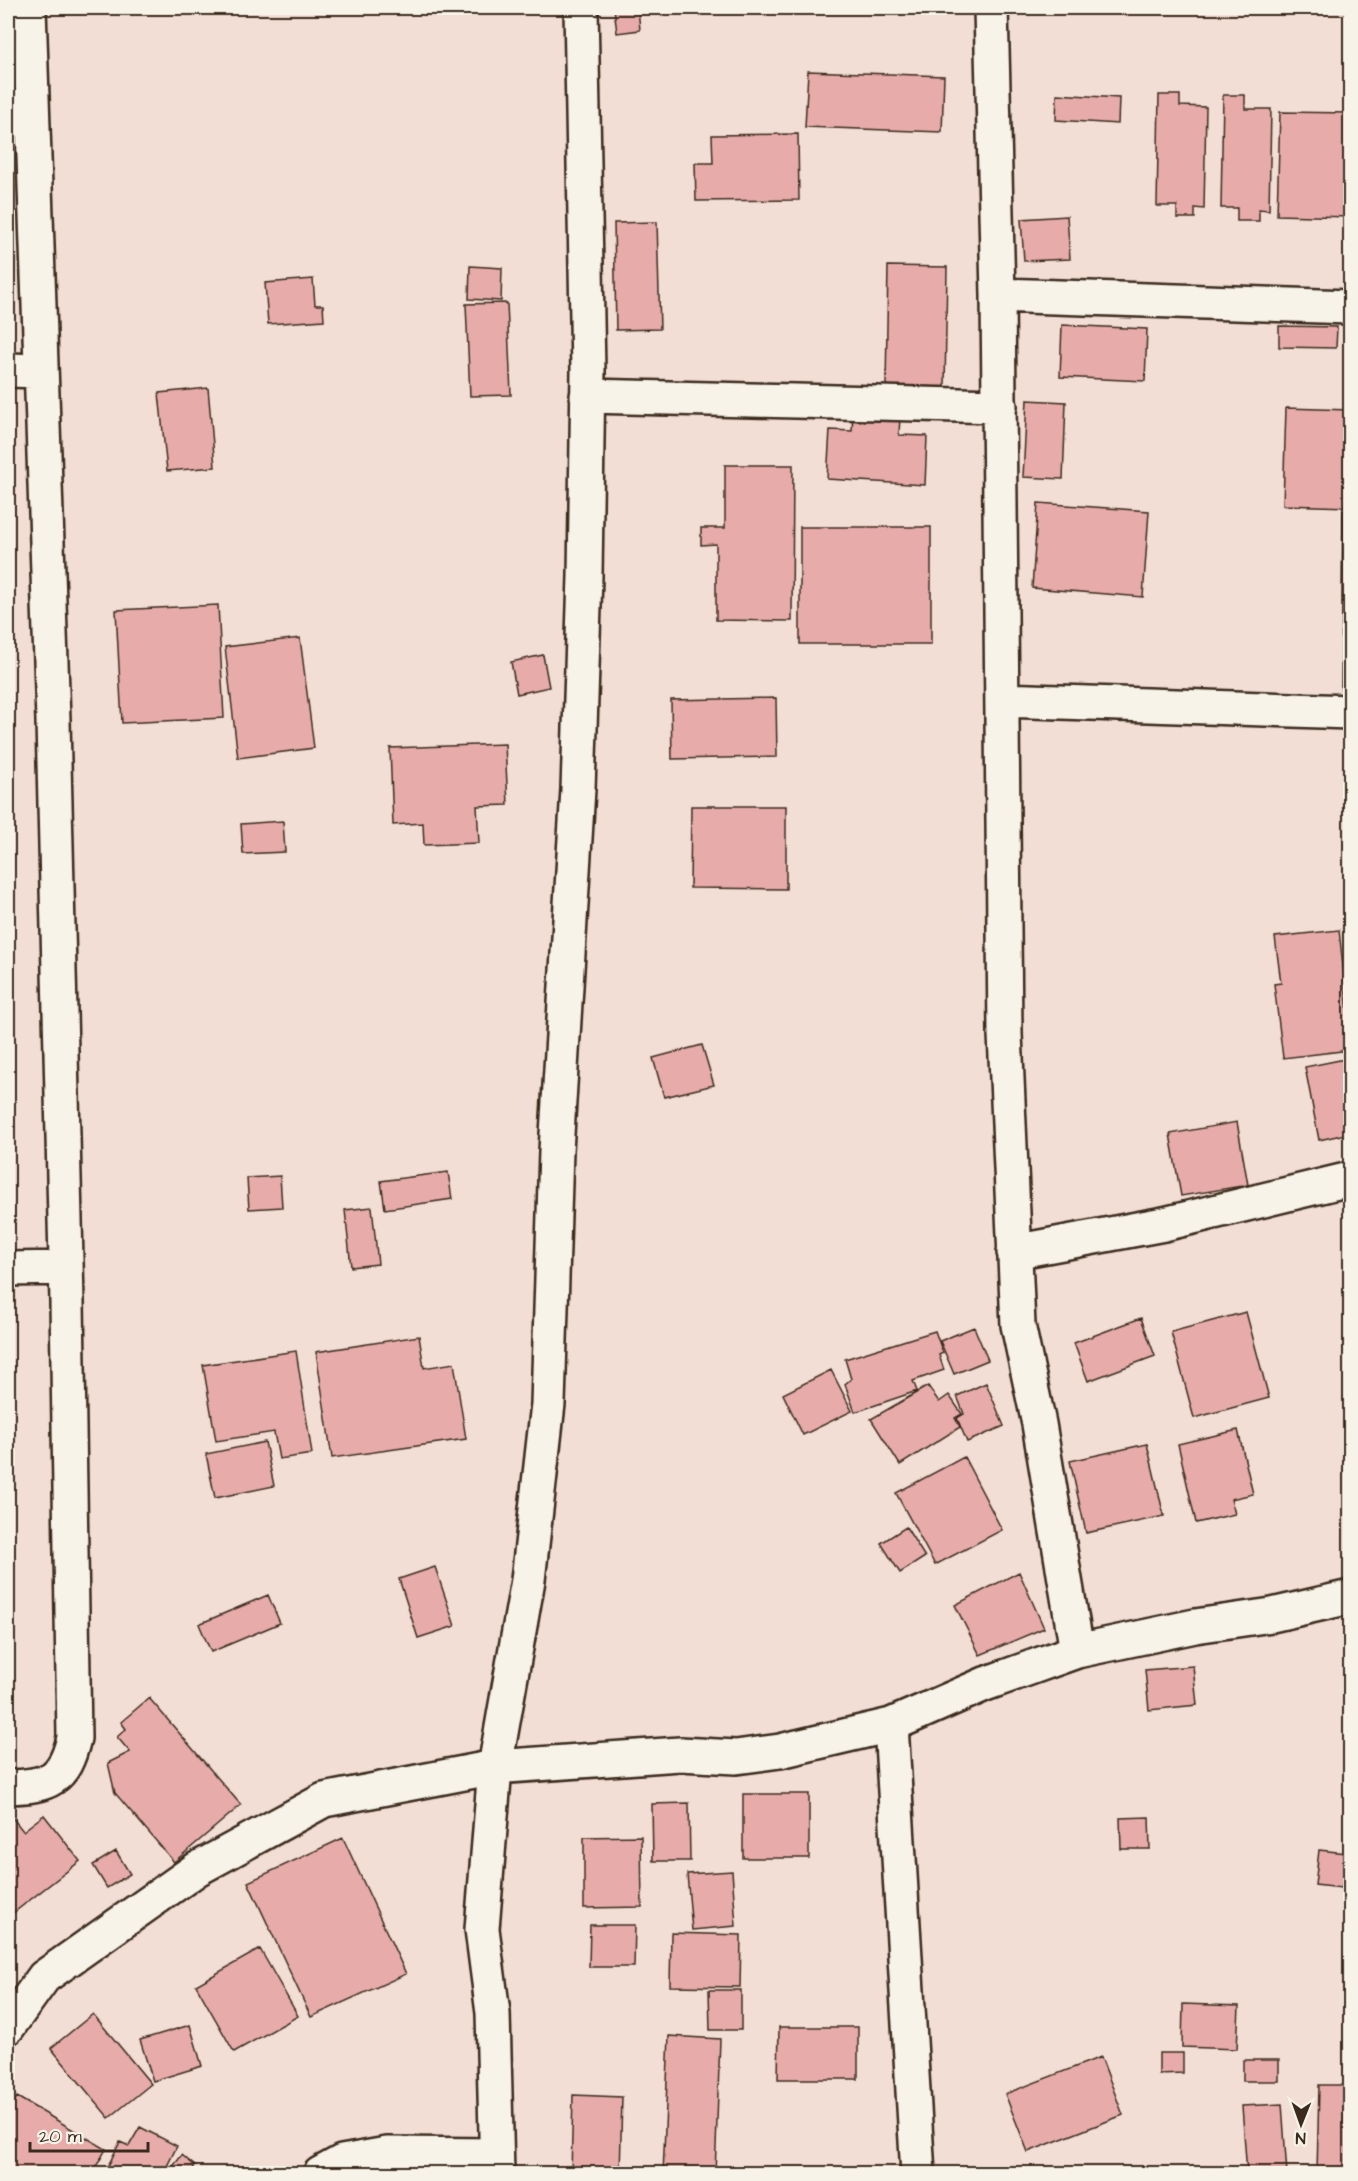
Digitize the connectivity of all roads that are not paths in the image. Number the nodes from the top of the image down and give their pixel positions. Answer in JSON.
{"nodes":[{"id":1,"x":28,"y":8,"type":"edge"},
{"id":2,"x":581,"y":8,"type":"edge"},
{"id":3,"x":991,"y":8,"type":"edge"},
{"id":4,"x":998,"y":295,"type":"junction"},
{"id":5,"x":1350,"y":307,"type":"edge"},
{"id":6,"x":8,"y":370,"type":"edge"},
{"id":7,"x":41,"y":371,"type":"junction"},
{"id":8,"x":587,"y":396,"type":"junction"},
{"id":9,"x":1000,"y":406,"type":"junction"},
{"id":10,"x":1002,"y":700,"type":"junction"},
{"id":11,"x":1350,"y":712,"type":"edge"},
{"id":12,"x":1350,"y":1179,"type":"edge"},
{"id":13,"x":1014,"y":1252,"type":"junction"},
{"id":14,"x":66,"y":1268,"type":"junction"},
{"id":15,"x":8,"y":1269,"type":"edge"},
{"id":16,"x":1350,"y":1597,"type":"edge"},
{"id":17,"x":1077,"y":1651,"type":"junction"},
{"id":18,"x":891,"y":1725,"type":"junction"},
{"id":19,"x":495,"y":1767,"type":"junction"},
{"id":20,"x":8,"y":1787,"type":"edge"},
{"id":21,"x":8,"y":2027,"type":"edge"},
{"id":22,"x":497,"y":2164,"type":"edge"},
{"id":23,"x":320,"y":2174,"type":"edge"},
{"id":24,"x":918,"y":2174,"type":"edge"}],
"edges":[{"from":1,"to":7,"type":"street"},
{"from":2,"to":8,"type":"street"},
{"from":3,"to":4,"type":"street"},
{"from":4,"to":5,"type":"street"},
{"from":4,"to":9,"type":"street"},
{"from":6,"to":7,"type":"street"},
{"from":7,"to":14,"type":"street"},
{"from":8,"to":9,"type":"street"},
{"from":8,"to":19,"type":"street"},
{"from":9,"to":10,"type":"street"},
{"from":10,"to":11,"type":"street"},
{"from":10,"to":13,"type":"street"},
{"from":12,"to":13,"type":"street"},
{"from":13,"to":17,"type":"street"},
{"from":14,"to":15,"type":"street"},
{"from":14,"to":20,"type":"street"},
{"from":16,"to":17,"type":"street"},
{"from":17,"to":18,"type":"street"},
{"from":18,"to":19,"type":"street"},
{"from":18,"to":24,"type":"street"},
{"from":19,"to":21,"type":"street"},
{"from":19,"to":22,"type":"street"},
{"from":22,"to":23,"type":"street"}]}
